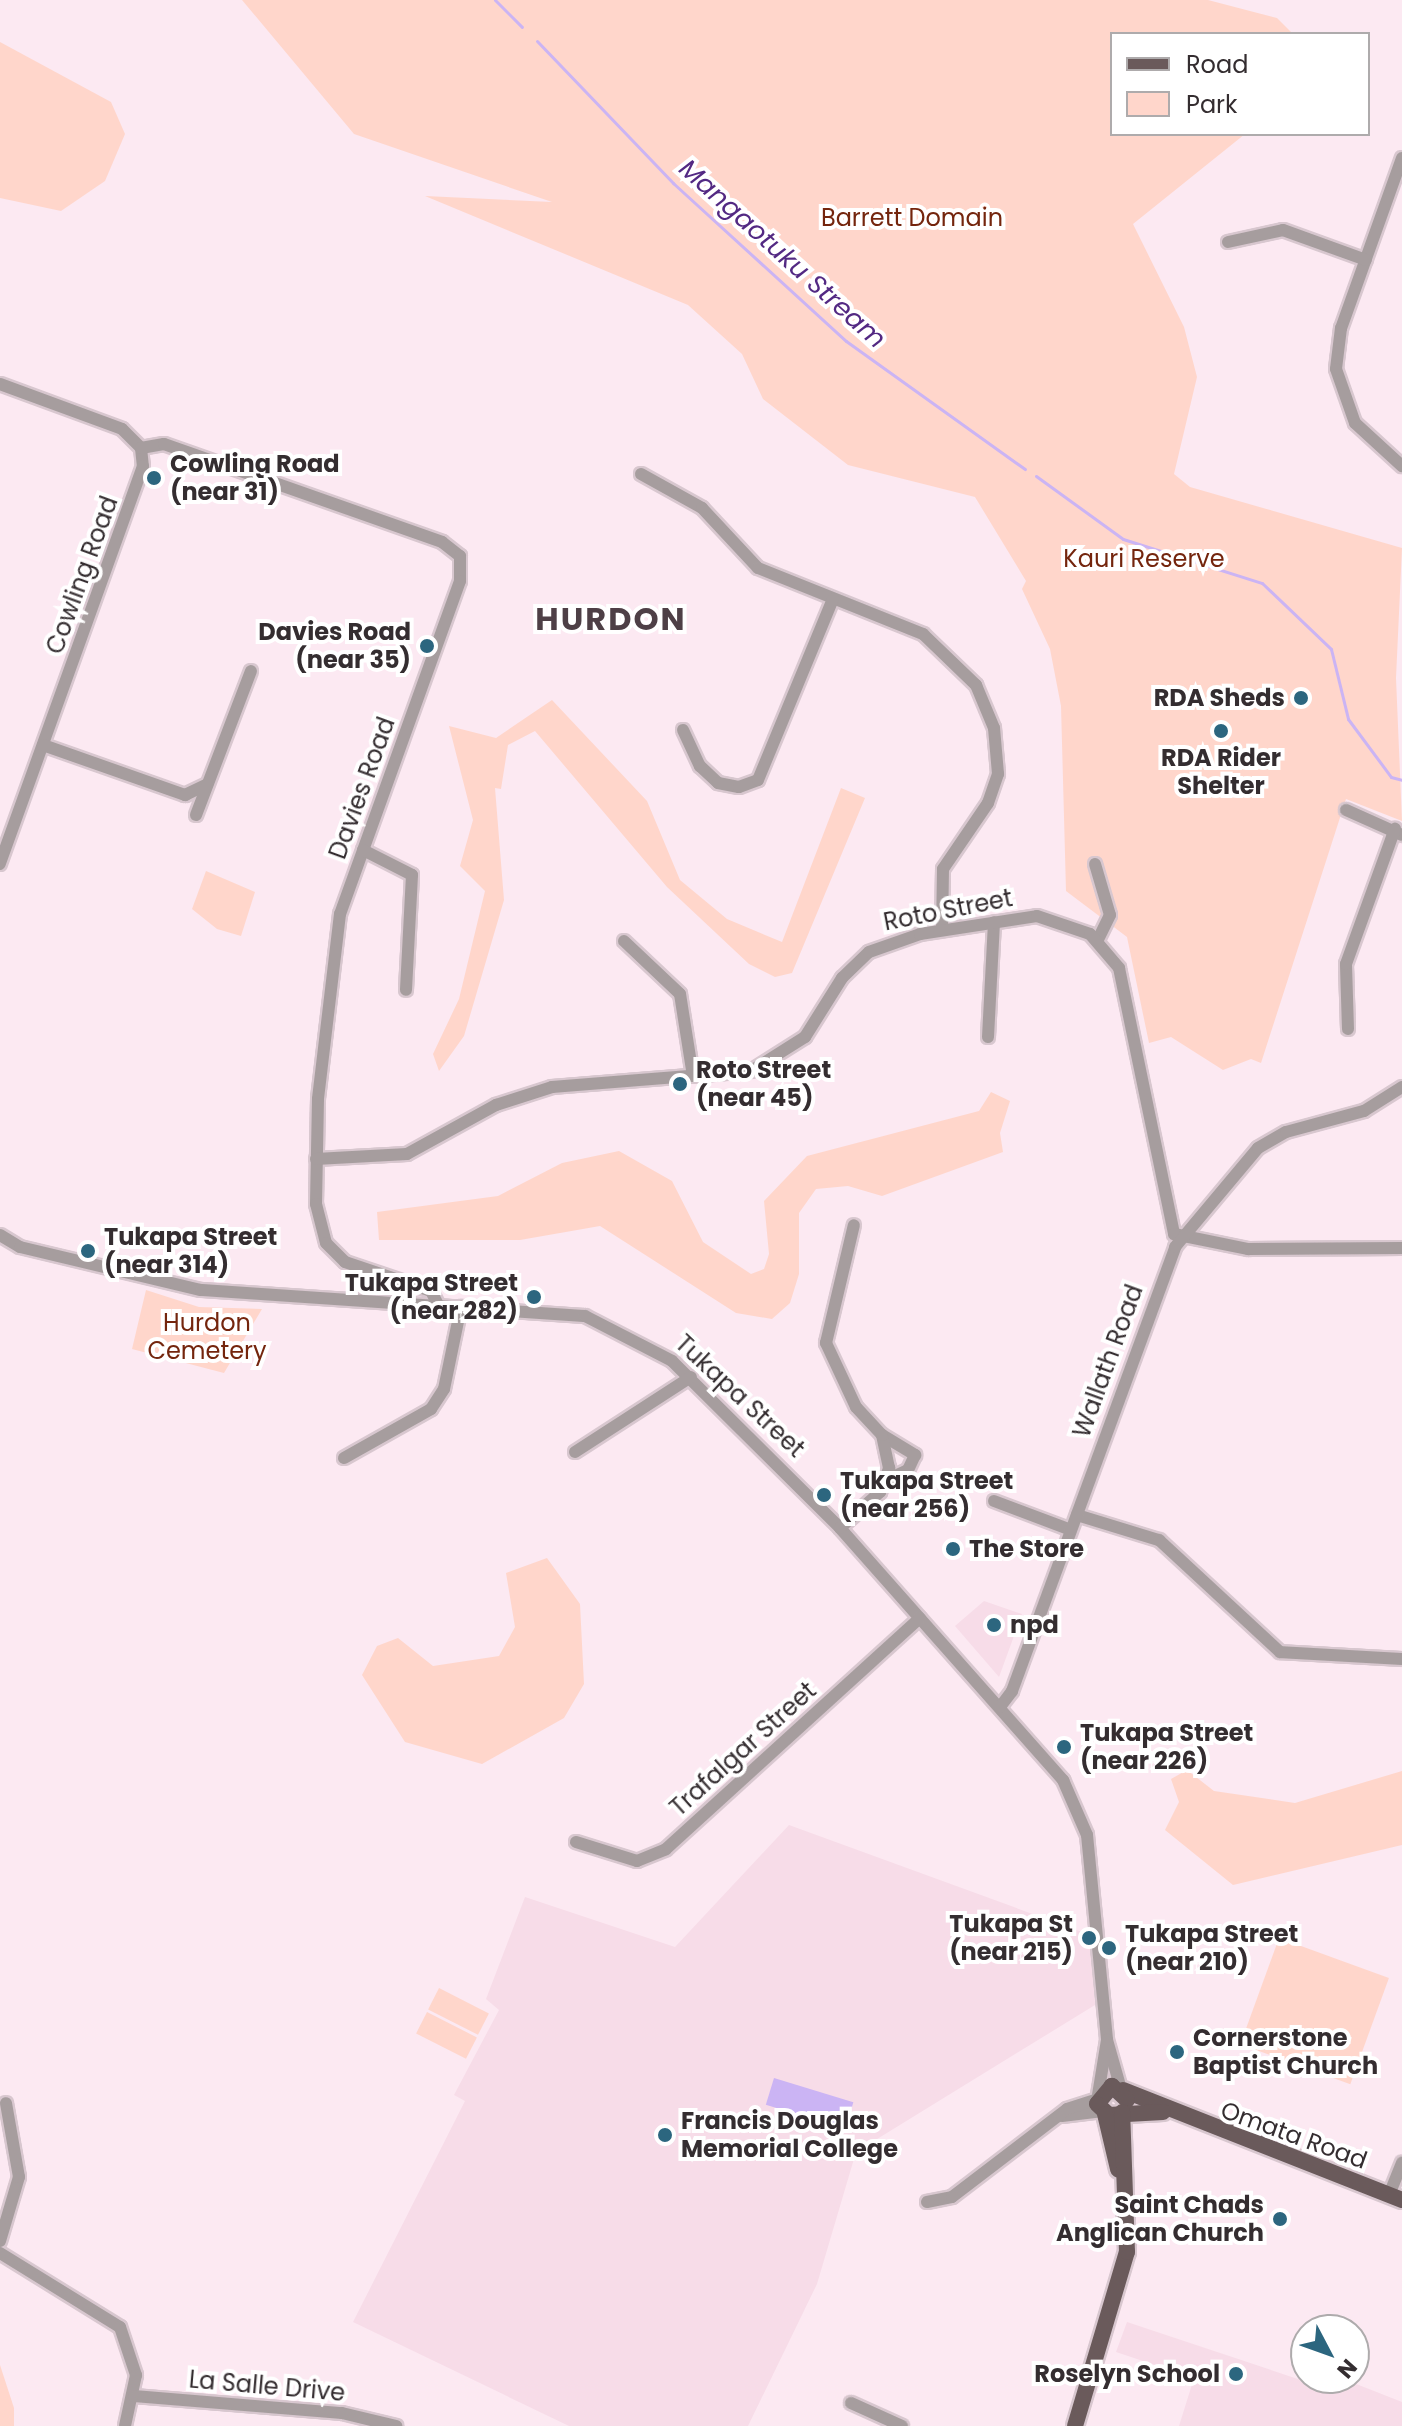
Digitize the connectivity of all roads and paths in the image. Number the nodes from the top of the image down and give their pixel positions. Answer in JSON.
{"nodes":[{"id":1,"x":1402,"y":158,"type":"edge"},
{"id":2,"x":1228,"y":242,"type":"dead end"},
{"id":3,"x":1366,"y":260,"type":"junction"},
{"id":4,"x":0,"y":384,"type":"edge"},
{"id":5,"x":141,"y":448,"type":"junction"},
{"id":6,"x":1402,"y":466,"type":"edge"},
{"id":7,"x":641,"y":474,"type":"dead end"},
{"id":8,"x":833,"y":599,"type":"junction"},
{"id":9,"x":251,"y":671,"type":"dead end"},
{"id":10,"x":683,"y":730,"type":"dead end"},
{"id":11,"x":43,"y":745,"type":"junction"},
{"id":12,"x":208,"y":784,"type":"junction"},
{"id":13,"x":1346,"y":810,"type":"dead end"},
{"id":14,"x":196,"y":815,"type":"dead end"},
{"id":15,"x":1398,"y":832,"type":"edge"},
{"id":16,"x":363,"y":850,"type":"junction"},
{"id":17,"x":0,"y":864,"type":"edge"},
{"id":18,"x":1095,"y":864,"type":"dead end"},
{"id":19,"x":994,"y":922,"type":"junction"},
{"id":20,"x":942,"y":930,"type":"junction"},
{"id":21,"x":1098,"y":940,"type":"junction"},
{"id":22,"x":624,"y":941,"type":"dead end"},
{"id":23,"x":406,"y":990,"type":"dead end"},
{"id":24,"x":1348,"y":1029,"type":"dead end"},
{"id":25,"x":988,"y":1037,"type":"dead end"},
{"id":26,"x":693,"y":1076,"type":"junction"},
{"id":27,"x":1402,"y":1087,"type":"edge"},
{"id":28,"x":316,"y":1159,"type":"junction"},
{"id":29,"x":854,"y":1225,"type":"dead end"},
{"id":30,"x":0,"y":1235,"type":"edge"},
{"id":31,"x":1186,"y":1236,"type":"junction"},
{"id":32,"x":1402,"y":1248,"type":"edge"},
{"id":33,"x":438,"y":1305,"type":"junction"},
{"id":34,"x":461,"y":1307,"type":"junction"},
{"id":35,"x":691,"y":1377,"type":"junction"},
{"id":36,"x":882,"y":1435,"type":"junction"},
{"id":37,"x":575,"y":1452,"type":"dead end"},
{"id":38,"x":344,"y":1458,"type":"dead end"},
{"id":39,"x":887,"y":1480,"type":"junction"},
{"id":40,"x":994,"y":1501,"type":"dead end"},
{"id":41,"x":1077,"y":1515,"type":"junction"},
{"id":42,"x":840,"y":1528,"type":"junction"},
{"id":43,"x":1071,"y":1530,"type":"junction"},
{"id":44,"x":920,"y":1618,"type":"junction"},
{"id":45,"x":1402,"y":1659,"type":"edge"},
{"id":46,"x":1000,"y":1707,"type":"junction"},
{"id":47,"x":576,"y":1842,"type":"dead end"},
{"id":48,"x":1107,"y":2040,"type":"junction"},
{"id":49,"x":1122,"y":2090,"type":"junction"},
{"id":50,"x":6,"y":2103,"type":"dead end"},
{"id":51,"x":1100,"y":2105,"type":"junction"},
{"id":52,"x":1122,"y":2112,"type":"junction"},
{"id":53,"x":1171,"y":2113,"type":"junction"},
{"id":54,"x":1402,"y":2162,"type":"edge"},
{"id":55,"x":1124,"y":2182,"type":"junction"},
{"id":56,"x":1396,"y":2198,"type":"edge"},
{"id":57,"x":927,"y":2202,"type":"dead end"},
{"id":58,"x":0,"y":2241,"type":"edge"},
{"id":59,"x":0,"y":2253,"type":"edge"},
{"id":60,"x":134,"y":2396,"type":"junction"},
{"id":61,"x":851,"y":2403,"type":"dead end"},
{"id":62,"x":125,"y":2426,"type":"edge"},
{"id":63,"x":396,"y":2426,"type":"edge"},
{"id":64,"x":902,"y":2426,"type":"edge"},
{"id":65,"x":1075,"y":2426,"type":"edge"}],
"edges":[{"from":1,"to":3,"type":"street"},
{"from":2,"to":3,"type":"street"},
{"from":3,"to":6,"type":"street"},
{"from":4,"to":5,"type":"street"},
{"from":5,"to":11,"type":"street","name":"Cowling Road"},
{"from":5,"to":16,"type":"street","name":"Davies Road"},
{"from":7,"to":8,"type":"street"},
{"from":8,"to":10,"type":"street"},
{"from":8,"to":20,"type":"street"},
{"from":9,"to":12,"type":"street"},
{"from":11,"to":12,"type":"street"},
{"from":11,"to":17,"type":"street","name":"Cowling Road"},
{"from":12,"to":14,"type":"street"},
{"from":13,"to":15,"type":"street"},
{"from":15,"to":24,"type":"street"},
{"from":16,"to":23,"type":"street"},
{"from":16,"to":28,"type":"street","name":"Davies Road"},
{"from":18,"to":21,"type":"street"},
{"from":19,"to":20,"type":"street","name":"Roto Street"},
{"from":19,"to":21,"type":"street","name":"Roto Street"},
{"from":19,"to":25,"type":"street"},
{"from":20,"to":26,"type":"street","name":"Roto Street"},
{"from":21,"to":31,"type":"street"},
{"from":22,"to":26,"type":"street"},
{"from":26,"to":28,"type":"street","name":"Roto Street"},
{"from":27,"to":31,"type":"street","name":"Wallath Road"},
{"from":28,"to":33,"type":"street","name":"Davies Road"},
{"from":29,"to":36,"type":"street"},
{"from":30,"to":33,"type":"street","name":"Tukapa Street"},
{"from":31,"to":32,"type":"street"},
{"from":31,"to":41,"type":"street","name":"Wallath Road"},
{"from":33,"to":34,"type":"street","name":"Tukapa Street"},
{"from":34,"to":35,"type":"street","name":"Tukapa Street"},
{"from":34,"to":38,"type":"street"},
{"from":35,"to":37,"type":"street"},
{"from":35,"to":42,"type":"street","name":"Tukapa Street"},
{"from":36,"to":39,"type":"street"},
{"from":36,"to":39,"type":"street"},
{"from":39,"to":42,"type":"street"},
{"from":40,"to":43,"type":"street"},
{"from":41,"to":43,"type":"street","name":"Wallath Road"},
{"from":41,"to":45,"type":"street"},
{"from":42,"to":44,"type":"street","name":"Tukapa Street"},
{"from":43,"to":46,"type":"street","name":"Wallath Road"},
{"from":44,"to":46,"type":"street","name":"Tukapa Street"},
{"from":44,"to":47,"type":"street","name":"Trafalgar Street"},
{"from":46,"to":48,"type":"street","name":"Tukapa Street"},
{"from":48,"to":49,"type":"street","name":"Tukapa Street"},
{"from":48,"to":51,"type":"street","name":"Tukapa Street"},
{"from":49,"to":51,"type":"main road"},
{"from":49,"to":52,"type":"main road","name":"Tukapa Street"},
{"from":49,"to":53,"type":"main road","name":"Omata Road"},
{"from":50,"to":58,"type":"street"},
{"from":51,"to":52,"type":"main road","name":"Omata Road"},
{"from":51,"to":55,"type":"main road","name":"Tukapa Street"},
{"from":51,"to":57,"type":"street"},
{"from":52,"to":53,"type":"main road","name":"Omata Road"},
{"from":52,"to":55,"type":"main road","name":"Tukapa Street"},
{"from":53,"to":56,"type":"main road","name":"Omata Road"},
{"from":54,"to":56,"type":"street"},
{"from":55,"to":65,"type":"main road","name":"Tukapa Street"},
{"from":59,"to":60,"type":"street"},
{"from":60,"to":62,"type":"street"},
{"from":60,"to":63,"type":"street","name":"La Salle Drive"},
{"from":61,"to":64,"type":"street"}]}
